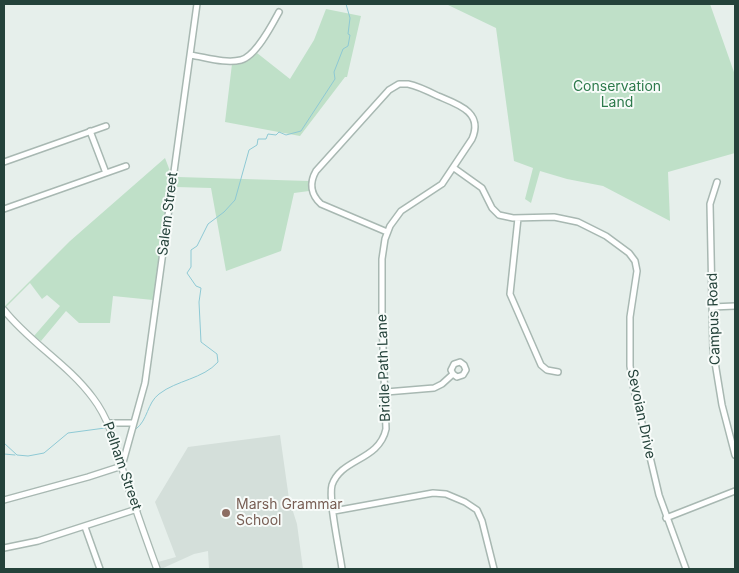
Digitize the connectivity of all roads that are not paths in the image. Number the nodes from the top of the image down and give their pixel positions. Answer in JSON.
{"nodes":[{"id":1,"x":197,"y":4,"type":"edge"},
{"id":2,"x":279,"y":12,"type":"dead end"},
{"id":3,"x":190,"y":55,"type":"junction"},
{"id":4,"x":106,"y":126,"type":"dead end"},
{"id":5,"x":90,"y":131,"type":"junction"},
{"id":6,"x":4,"y":162,"type":"edge"},
{"id":7,"x":126,"y":166,"type":"dead end"},
{"id":8,"x":454,"y":168,"type":"junction"},
{"id":9,"x":106,"y":173,"type":"junction"},
{"id":10,"x":717,"y":182,"type":"dead end"},
{"id":11,"x":4,"y":209,"type":"edge"},
{"id":12,"x":518,"y":218,"type":"junction"},
{"id":13,"x":387,"y":232,"type":"junction"},
{"id":14,"x":735,"y":306,"type":"edge"},
{"id":15,"x":712,"y":307,"type":"junction"},
{"id":16,"x":4,"y":310,"type":"edge"},
{"id":17,"x":558,"y":372,"type":"dead end"},
{"id":18,"x":453,"y":374,"type":"dead end"},
{"id":19,"x":386,"y":392,"type":"junction"},
{"id":20,"x":108,"y":423,"type":"junction"},
{"id":21,"x":133,"y":423,"type":"junction"},
{"id":22,"x":735,"y":455,"type":"edge"},
{"id":23,"x":122,"y":466,"type":"junction"},
{"id":24,"x":735,"y":491,"type":"edge"},
{"id":25,"x":4,"y":500,"type":"edge"},
{"id":26,"x":136,"y":509,"type":"junction"},
{"id":27,"x":334,"y":511,"type":"junction"},
{"id":28,"x":666,"y":518,"type":"junction"},
{"id":29,"x":86,"y":527,"type":"junction"},
{"id":30,"x":4,"y":548,"type":"edge"},
{"id":31,"x":100,"y":569,"type":"edge"},
{"id":32,"x":157,"y":569,"type":"edge"},
{"id":33,"x":342,"y":569,"type":"edge"},
{"id":34,"x":494,"y":569,"type":"edge"},
{"id":35,"x":686,"y":569,"type":"edge"}],
"edges":[{"from":1,"to":3,"type":"street","name":"Salem Street"},
{"from":2,"to":3,"type":"street"},
{"from":3,"to":21,"type":"street","name":"Salem Street"},
{"from":4,"to":5,"type":"street"},
{"from":5,"to":6,"type":"street"},
{"from":5,"to":9,"type":"street"},
{"from":7,"to":9,"type":"street"},
{"from":8,"to":12,"type":"street","name":"Sevoian Drive"},
{"from":8,"to":13,"type":"street","name":"Bridle Path Lane"},
{"from":8,"to":13,"type":"street","name":"Bridle Path Lane"},
{"from":9,"to":11,"type":"street"},
{"from":10,"to":15,"type":"street","name":"Campus Road"},
{"from":12,"to":17,"type":"street"},
{"from":12,"to":28,"type":"street","name":"Sevoian Drive"},
{"from":13,"to":19,"type":"street","name":"Bridle Path Lane"},
{"from":14,"to":15,"type":"street"},
{"from":15,"to":22,"type":"street","name":"Campus Road"},
{"from":16,"to":20,"type":"street","name":"Pelham Street"},
{"from":18,"to":19,"type":"street"},
{"from":19,"to":27,"type":"street","name":"Bridle Path Lane"},
{"from":20,"to":21,"type":"street"},
{"from":20,"to":23,"type":"street","name":"Pelham Street"},
{"from":21,"to":23,"type":"street","name":"Salem Street"},
{"from":23,"to":25,"type":"street"},
{"from":23,"to":26,"type":"street","name":"Pelham Street"},
{"from":24,"to":28,"type":"street"},
{"from":26,"to":29,"type":"street"},
{"from":26,"to":32,"type":"street","name":"Pelham Street"},
{"from":27,"to":33,"type":"street","name":"Bridle Path Lane"},
{"from":27,"to":34,"type":"street"},
{"from":28,"to":35,"type":"street","name":"Sevoian Drive"},
{"from":29,"to":30,"type":"street"},
{"from":29,"to":31,"type":"street"}]}
